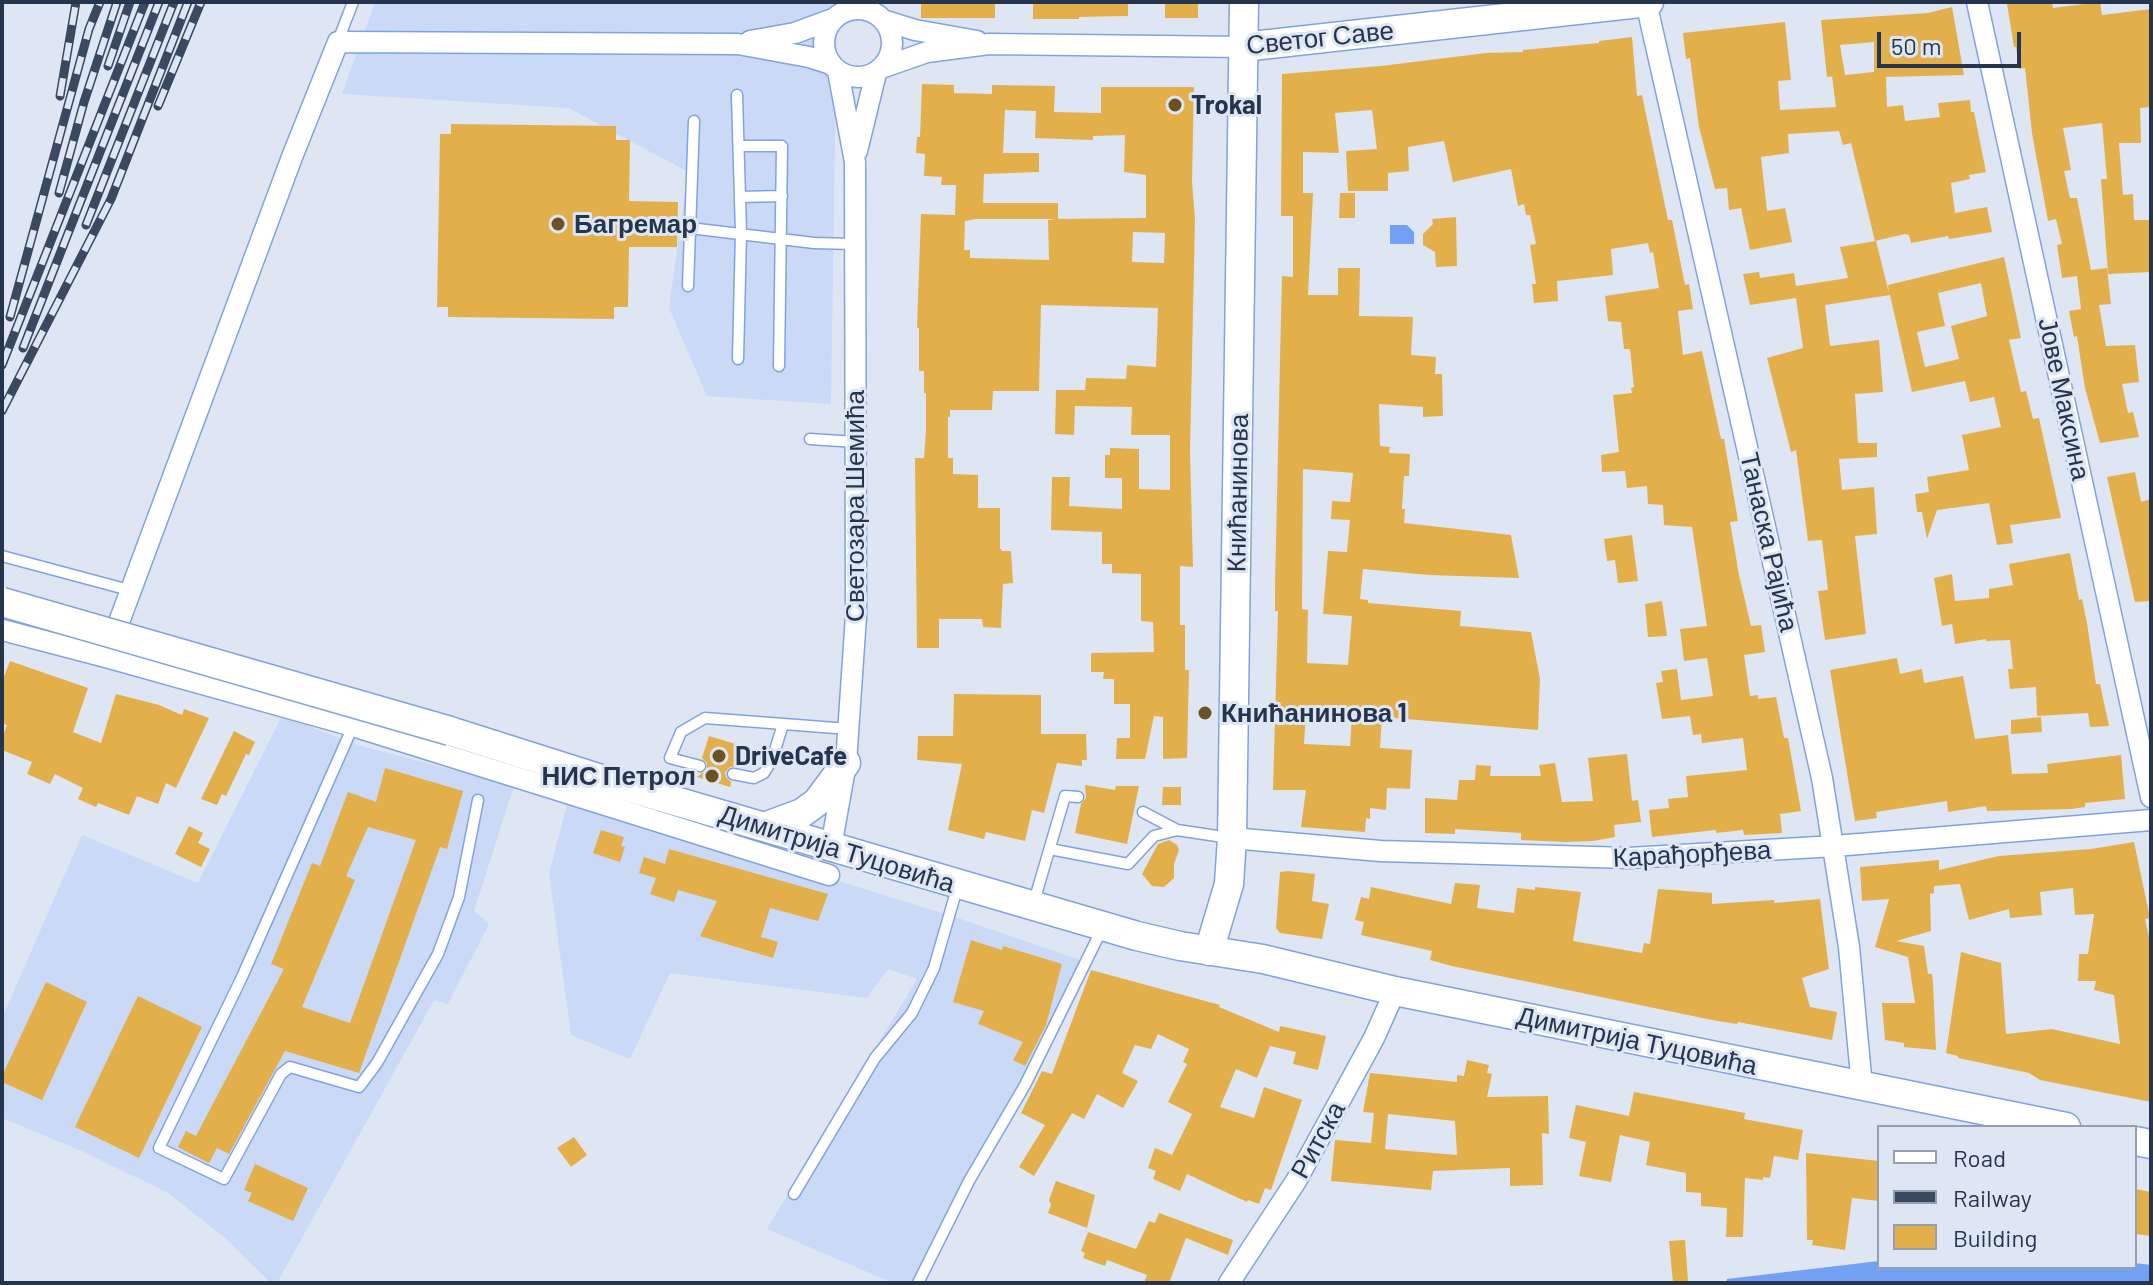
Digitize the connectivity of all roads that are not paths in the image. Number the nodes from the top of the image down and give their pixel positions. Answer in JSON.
{"nodes":[{"id":1,"x":353,"y":2,"type":"edge"},
{"id":2,"x":1244,"y":2,"type":"edge"},
{"id":3,"x":1648,"y":2,"type":"edge"},
{"id":4,"x":1977,"y":2,"type":"edge"},
{"id":5,"x":1569,"y":6,"type":"edge"},
{"id":6,"x":839,"y":11,"type":"edge"},
{"id":7,"x":879,"y":12,"type":"edge"},
{"id":8,"x":338,"y":42,"type":"junction"},
{"id":9,"x":738,"y":44,"type":"junction"},
{"id":10,"x":989,"y":44,"type":"junction"},
{"id":11,"x":1243,"y":47,"type":"junction"},
{"id":12,"x":835,"y":68,"type":"junction"},
{"id":13,"x":880,"y":70,"type":"junction"},
{"id":14,"x":737,"y":95,"type":"dead end"},
{"id":15,"x":694,"y":121,"type":"dead end"},
{"id":16,"x":739,"y":146,"type":"junction"},
{"id":17,"x":855,"y":162,"type":"junction"},
{"id":18,"x":782,"y":196,"type":"junction"},
{"id":19,"x":740,"y":197,"type":"junction"},
{"id":20,"x":690,"y":228,"type":"junction"},
{"id":21,"x":741,"y":233,"type":"junction"},
{"id":22,"x":781,"y":238,"type":"junction"},
{"id":23,"x":855,"y":244,"type":"junction"},
{"id":24,"x":688,"y":286,"type":"dead end"},
{"id":25,"x":738,"y":359,"type":"dead end"},
{"id":26,"x":779,"y":366,"type":"dead end"},
{"id":27,"x":810,"y":439,"type":"dead end"},
{"id":28,"x":856,"y":442,"type":"junction"},
{"id":29,"x":2,"y":556,"type":"edge"},
{"id":30,"x":129,"y":590,"type":"junction"},
{"id":31,"x":2,"y":602,"type":"edge"},
{"id":32,"x":2,"y":630,"type":"edge"},
{"id":33,"x":106,"y":657,"type":"junction"},
{"id":34,"x":783,"y":724,"type":"junction"},
{"id":35,"x":353,"y":726,"type":"junction"},
{"id":36,"x":849,"y":729,"type":"junction"},
{"id":37,"x":846,"y":763,"type":"junction"},
{"id":38,"x":700,"y":766,"type":"dead end"},
{"id":39,"x":733,"y":774,"type":"dead end"},
{"id":40,"x":1078,"y":797,"type":"dead end"},
{"id":41,"x":2151,"y":797,"type":"edge"},
{"id":42,"x":478,"y":800,"type":"dead end"},
{"id":43,"x":1143,"y":812,"type":"dead end"},
{"id":44,"x":2151,"y":820,"type":"edge"},
{"id":45,"x":764,"y":827,"type":"junction"},
{"id":46,"x":1177,"y":830,"type":"junction"},
{"id":47,"x":1232,"y":838,"type":"junction"},
{"id":48,"x":1835,"y":846,"type":"junction"},
{"id":49,"x":1050,"y":849,"type":"junction"},
{"id":50,"x":830,"y":861,"type":"junction"},
{"id":51,"x":958,"y":885,"type":"junction"},
{"id":52,"x":1033,"y":907,"type":"junction"},
{"id":53,"x":1103,"y":927,"type":"junction"},
{"id":54,"x":1209,"y":951,"type":"junction"},
{"id":55,"x":1395,"y":991,"type":"junction"},
{"id":56,"x":1862,"y":1087,"type":"junction"},
{"id":57,"x":2056,"y":1125,"type":"edge"},
{"id":58,"x":794,"y":1194,"type":"dead end"},
{"id":59,"x":918,"y":1283,"type":"edge"},
{"id":60,"x":1229,"y":1283,"type":"edge"}],
"edges":[{"from":1,"to":8,"type":"lane"},
{"from":2,"to":11,"type":"main road","name":"Книћанинова"},
{"from":3,"to":5,"type":"main road","name":"Светог Саве"},
{"from":3,"to":48,"type":"street","name":"Танаска Рајића"},
{"from":4,"to":41,"type":"street","name":"Јове Максина"},
{"from":5,"to":11,"type":"main road","name":"Светог Саве"},
{"from":6,"to":7,"type":"street"},
{"from":6,"to":9,"type":"street"},
{"from":6,"to":12,"type":"street"},
{"from":7,"to":10,"type":"street","name":"Светог Саве"},
{"from":7,"to":13,"type":"street"},
{"from":8,"to":9,"type":"street"},
{"from":8,"to":30,"type":"street"},
{"from":9,"to":12,"type":"street"},
{"from":10,"to":11,"type":"street","name":"Светог Саве"},
{"from":10,"to":13,"type":"street","name":"Светог Саве"},
{"from":11,"to":47,"type":"main road","name":"Книћанинова"},
{"from":12,"to":13,"type":"street"},
{"from":12,"to":17,"type":"street","name":"Светозара Шемића"},
{"from":13,"to":17,"type":"street","name":"Светозара Шемића"},
{"from":14,"to":16,"type":"lane"},
{"from":15,"to":20,"type":"lane"},
{"from":16,"to":18,"type":"lane"},
{"from":16,"to":19,"type":"lane"},
{"from":17,"to":23,"type":"street","name":"Светозара Шемића"},
{"from":18,"to":19,"type":"lane"},
{"from":18,"to":22,"type":"lane"},
{"from":19,"to":21,"type":"lane"},
{"from":20,"to":21,"type":"lane"},
{"from":20,"to":24,"type":"lane"},
{"from":21,"to":22,"type":"lane"},
{"from":21,"to":25,"type":"lane"},
{"from":22,"to":23,"type":"lane"},
{"from":22,"to":26,"type":"lane"},
{"from":23,"to":28,"type":"street","name":"Светозара Шемића"},
{"from":27,"to":28,"type":"lane"},
{"from":28,"to":36,"type":"street","name":"Светозара Шемића"},
{"from":29,"to":30,"type":"lane"},
{"from":30,"to":33,"type":"street"},
{"from":31,"to":45,"type":"main road","name":"Димитрија Туцовића","bridge":true},
{"from":32,"to":33,"type":"street"},
{"from":33,"to":35,"type":"street"},
{"from":34,"to":36,"type":"lane"},
{"from":34,"to":38,"type":"lane"},
{"from":34,"to":39,"type":"lane"},
{"from":35,"to":42,"type":"lane"},
{"from":35,"to":50,"type":"street"},
{"from":36,"to":37,"type":"street","name":"Светозара Шемића"},
{"from":37,"to":45,"type":"main road"},
{"from":37,"to":50,"type":"street","name":"Светозара Шемића"},
{"from":40,"to":49,"type":"lane"},
{"from":43,"to":46,"type":"lane"},
{"from":44,"to":48,"type":"street","name":"Карађорђева"},
{"from":45,"to":50,"type":"main road","name":"Димитрија Туцовића"},
{"from":46,"to":47,"type":"lane"},
{"from":46,"to":49,"type":"lane"},
{"from":47,"to":48,"type":"street","name":"Карађорђева"},
{"from":47,"to":54,"type":"main road","name":"Книћанинова"},
{"from":48,"to":56,"type":"street","name":"Танаска Рајића"},
{"from":49,"to":52,"type":"lane"},
{"from":50,"to":51,"type":"main road","name":"Димитрија Туцовића"},
{"from":51,"to":52,"type":"main road","name":"Димитрија Туцовића"},
{"from":51,"to":58,"type":"lane"},
{"from":52,"to":53,"type":"main road","name":"Димитрија Туцовића"},
{"from":53,"to":54,"type":"main road","name":"Димитрија Туцовића"},
{"from":53,"to":59,"type":"lane"},
{"from":54,"to":55,"type":"main road","name":"Димитрија Туцовића"},
{"from":55,"to":56,"type":"main road","name":"Димитрија Туцовића"},
{"from":55,"to":60,"type":"street","name":"Ритска"},
{"from":56,"to":57,"type":"main road","name":"Димитрија Туцовића"}]}
